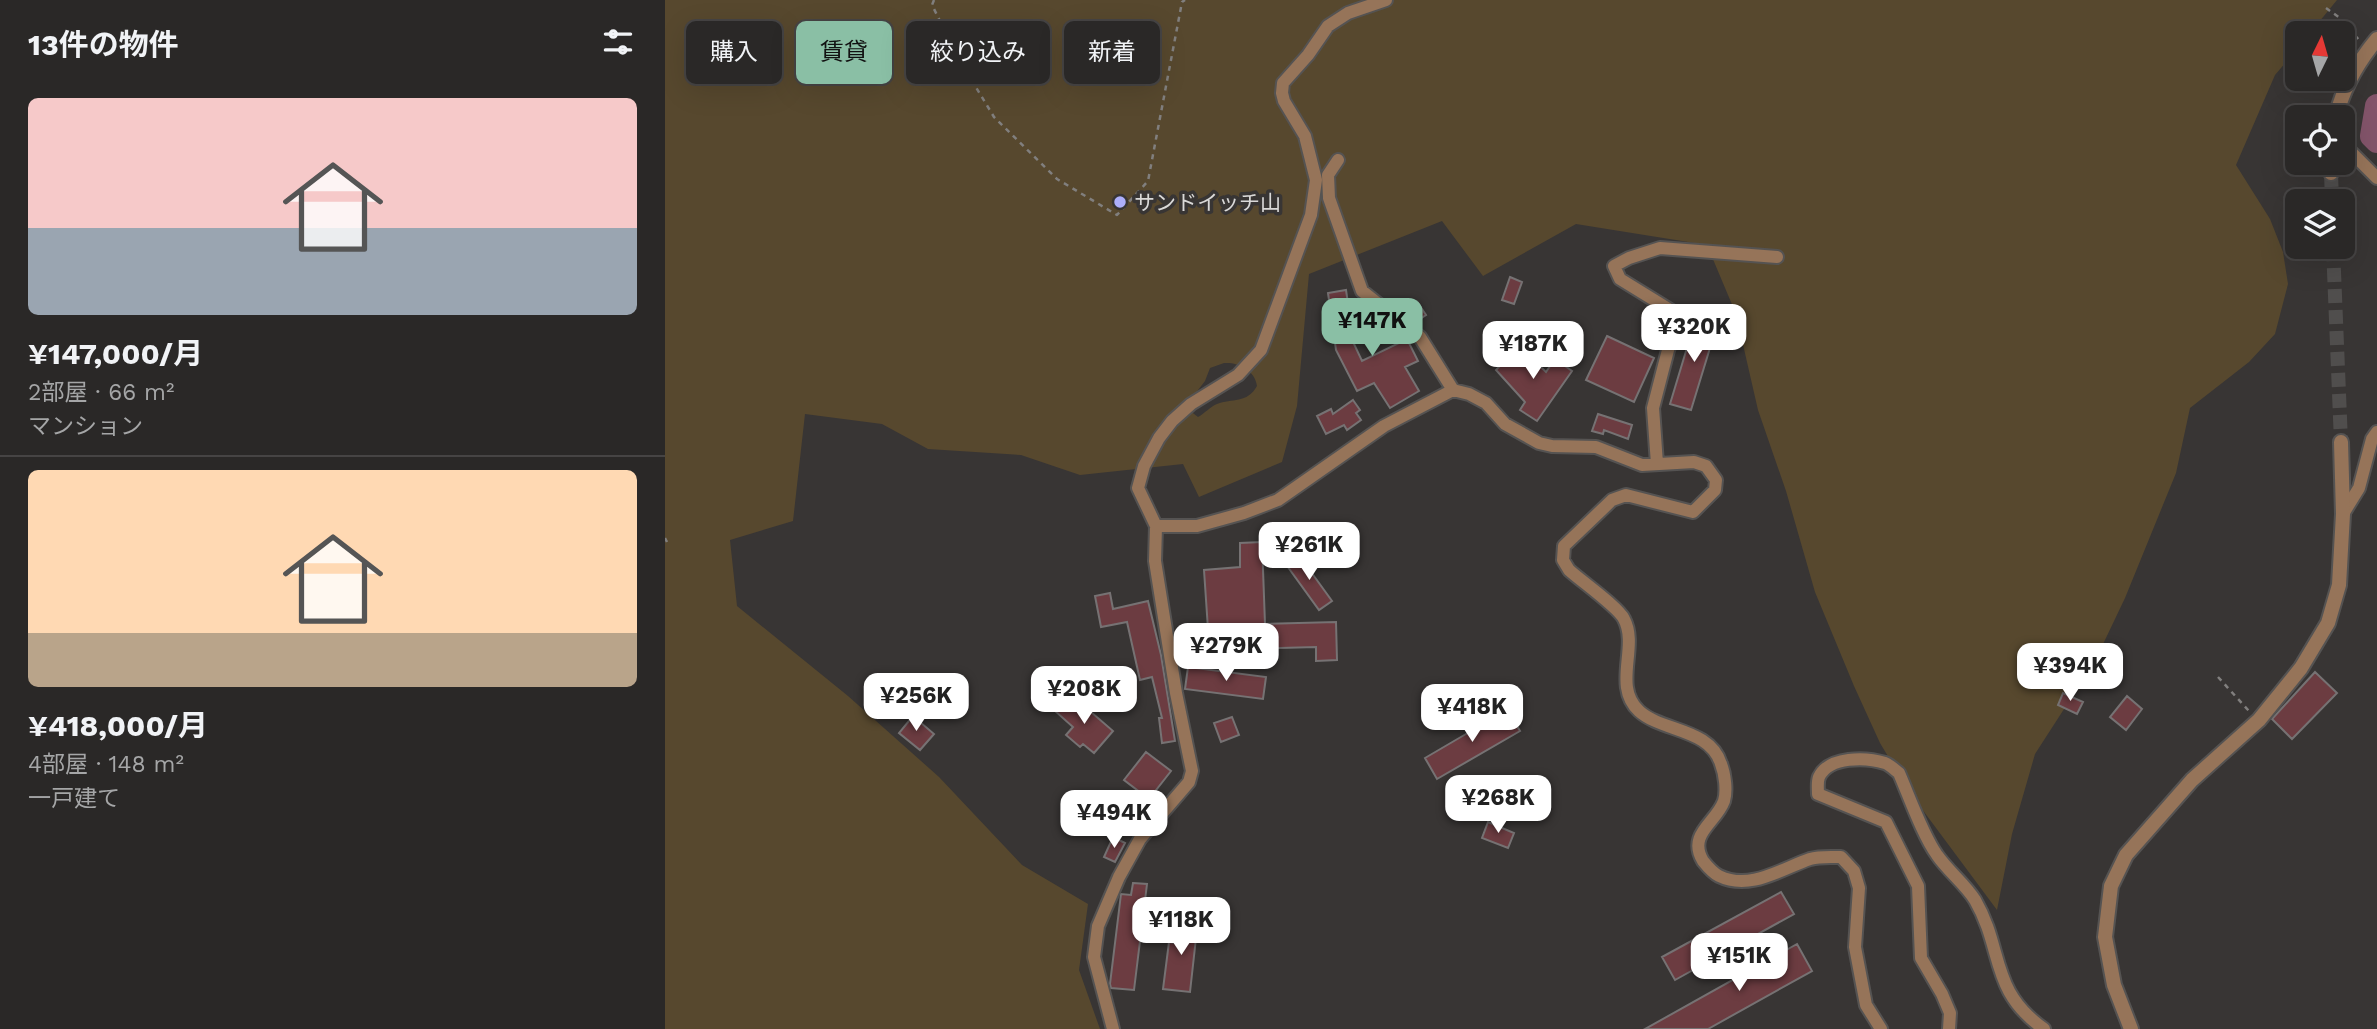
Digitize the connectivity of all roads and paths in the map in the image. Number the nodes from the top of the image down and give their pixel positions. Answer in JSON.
{"nodes":[{"id":1,"x":934,"y":0,"type":"edge"},
{"id":2,"x":1185,"y":0,"type":"edge"},
{"id":3,"x":1386,"y":0,"type":"edge"},
{"id":4,"x":2326,"y":9,"type":"dead end"},
{"id":5,"x":2377,"y":39,"type":"edge"},
{"id":6,"x":2367,"y":52,"type":"junction"},
{"id":7,"x":2339,"y":105,"type":"edge"},
{"id":8,"x":2355,"y":156,"type":"edge"},
{"id":9,"x":1338,"y":160,"type":"dead end"},
{"id":10,"x":2377,"y":178,"type":"edge"},
{"id":11,"x":1777,"y":257,"type":"dead end"},
{"id":12,"x":1453,"y":390,"type":"junction"},
{"id":13,"x":2377,"y":432,"type":"edge"},
{"id":14,"x":2341,"y":442,"type":"tunnel mouth"},
{"id":15,"x":1657,"y":464,"type":"junction"},
{"id":16,"x":2343,"y":514,"type":"junction"},
{"id":17,"x":1156,"y":526,"type":"junction"},
{"id":18,"x":2218,"y":677,"type":"dead end"},
{"id":19,"x":2259,"y":720,"type":"junction"},
{"id":20,"x":1113,"y":1029,"type":"edge"},
{"id":21,"x":1881,"y":1029,"type":"edge"},
{"id":22,"x":1949,"y":1029,"type":"edge"},
{"id":23,"x":2044,"y":1029,"type":"edge"},
{"id":24,"x":2131,"y":1029,"type":"edge"}],
"edges":[{"from":1,"to":2,"type":"path"},
{"from":3,"to":17,"type":"street"},
{"from":4,"to":6,"type":"path"},
{"from":5,"to":6,"type":"street"},
{"from":6,"to":7,"type":"street"},
{"from":8,"to":10,"type":"street"},
{"from":9,"to":12,"type":"street"},
{"from":11,"to":15,"type":"street"},
{"from":12,"to":15,"type":"street"},
{"from":12,"to":17,"type":"street"},
{"from":13,"to":16,"type":"street"},
{"from":14,"to":16,"type":"street"},
{"from":15,"to":21,"type":"street"},
{"from":16,"to":19,"type":"street"},
{"from":17,"to":20,"type":"street"},
{"from":18,"to":19,"type":"path"},
{"from":19,"to":24,"type":"street"},
{"from":22,"to":23,"type":"street"}]}
